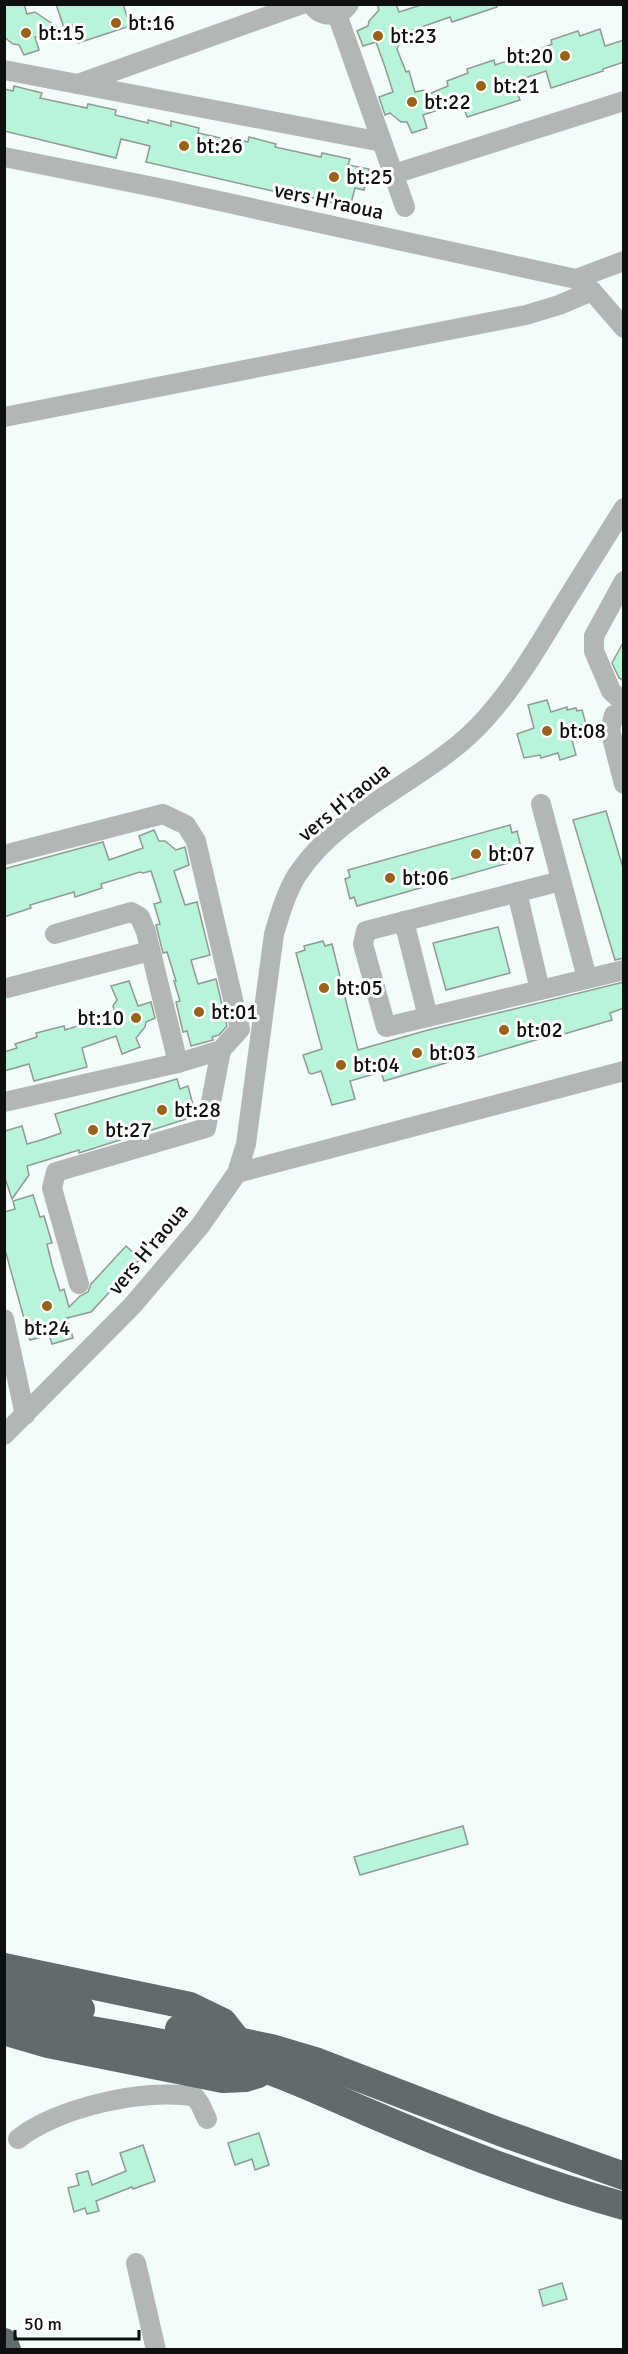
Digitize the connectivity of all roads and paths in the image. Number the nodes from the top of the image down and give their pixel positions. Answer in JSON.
{"nodes":[{"id":1,"x":302,"y":4,"type":"edge"},
{"id":2,"x":311,"y":4,"type":"edge"},
{"id":3,"x":343,"y":9,"type":"edge"},
{"id":4,"x":4,"y":70,"type":"edge"},
{"id":5,"x":78,"y":84,"type":"junction"},
{"id":6,"x":624,"y":101,"type":"edge"},
{"id":7,"x":382,"y":142,"type":"junction"},
{"id":8,"x":4,"y":158,"type":"edge"},
{"id":9,"x":393,"y":174,"type":"junction"},
{"id":10,"x":405,"y":207,"type":"dead end"},
{"id":11,"x":624,"y":261,"type":"edge"},
{"id":12,"x":576,"y":279,"type":"junction"},
{"id":13,"x":592,"y":291,"type":"junction"},
{"id":14,"x":624,"y":328,"type":"edge"},
{"id":15,"x":4,"y":417,"type":"edge"},
{"id":16,"x":624,"y":508,"type":"edge"},
{"id":17,"x":624,"y":581,"type":"edge"},
{"id":18,"x":624,"y":704,"type":"edge"},
{"id":19,"x":624,"y":711,"type":"edge"},
{"id":20,"x":624,"y":784,"type":"edge"},
{"id":21,"x":541,"y":804,"type":"dead end"},
{"id":22,"x":4,"y":855,"type":"edge"},
{"id":23,"x":561,"y":881,"type":"junction"},
{"id":24,"x":517,"y":892,"type":"junction"},
{"id":25,"x":404,"y":921,"type":"junction"},
{"id":26,"x":55,"y":934,"type":"dead end"},
{"id":27,"x":150,"y":951,"type":"junction"},
{"id":28,"x":624,"y":969,"type":"edge"},
{"id":29,"x":587,"y":978,"type":"junction"},
{"id":30,"x":8,"y":988,"type":"dead end"},
{"id":31,"x":540,"y":990,"type":"junction"},
{"id":32,"x":428,"y":1017,"type":"junction"},
{"id":33,"x":220,"y":1050,"type":"junction"},
{"id":34,"x":178,"y":1063,"type":"junction"},
{"id":35,"x":624,"y":1071,"type":"edge"},
{"id":36,"x":4,"y":1101,"type":"edge"},
{"id":37,"x":237,"y":1173,"type":"junction"},
{"id":38,"x":79,"y":1284,"type":"dead end"},
{"id":39,"x":4,"y":1319,"type":"edge"},
{"id":40,"x":25,"y":1415,"type":"junction"},
{"id":41,"x":4,"y":1435,"type":"edge"},
{"id":42,"x":13,"y":1967,"type":"edge"},
{"id":43,"x":4,"y":1994,"type":"edge"},
{"id":44,"x":4,"y":2015,"type":"edge"},
{"id":45,"x":4,"y":2031,"type":"edge"},
{"id":46,"x":237,"y":2040,"type":"junction"},
{"id":47,"x":48,"y":2044,"type":"junction"},
{"id":48,"x":4,"y":2051,"type":"edge"},
{"id":49,"x":156,"y":2064,"type":"junction"},
{"id":50,"x":266,"y":2070,"type":"junction"},
{"id":51,"x":150,"y":2094,"type":"junction"},
{"id":52,"x":207,"y":2119,"type":"dead end"},
{"id":53,"x":18,"y":2139,"type":"dead end"},
{"id":54,"x":624,"y":2176,"type":"edge"},
{"id":55,"x":624,"y":2206,"type":"edge"},
{"id":56,"x":136,"y":2263,"type":"dead end"},
{"id":57,"x":4,"y":2342,"type":"edge"},
{"id":58,"x":7,"y":2349,"type":"edge"},
{"id":59,"x":156,"y":2349,"type":"edge"}],
"edges":[{"from":1,"to":5,"type":"street"},
{"from":2,"to":3,"type":"street"},
{"from":3,"to":7,"type":"street"},
{"from":4,"to":5,"type":"street"},
{"from":5,"to":7,"type":"street"},
{"from":6,"to":9,"type":"street"},
{"from":7,"to":9,"type":"street"},
{"from":8,"to":12,"type":"street","name":"vers H'raoua"},
{"from":9,"to":10,"type":"street"},
{"from":11,"to":12,"type":"street"},
{"from":12,"to":13,"type":"street","name":"vers H'raoua"},
{"from":13,"to":14,"type":"street","name":"vers H'raoua"},
{"from":13,"to":15,"type":"street"},
{"from":16,"to":37,"type":"street","name":"vers H'raoua"},
{"from":17,"to":18,"type":"street"},
{"from":19,"to":20,"type":"street"},
{"from":21,"to":23,"type":"street"},
{"from":22,"to":33,"type":"street"},
{"from":23,"to":24,"type":"street"},
{"from":23,"to":29,"type":"street"},
{"from":24,"to":25,"type":"street"},
{"from":24,"to":31,"type":"street"},
{"from":25,"to":32,"type":"street"},
{"from":25,"to":32,"type":"street"},
{"from":26,"to":27,"type":"street"},
{"from":27,"to":30,"type":"street"},
{"from":27,"to":34,"type":"street"},
{"from":28,"to":29,"type":"street"},
{"from":29,"to":31,"type":"street"},
{"from":31,"to":32,"type":"street"},
{"from":33,"to":34,"type":"street"},
{"from":33,"to":38,"type":"street"},
{"from":34,"to":36,"type":"street"},
{"from":35,"to":37,"type":"street"},
{"from":37,"to":40,"type":"street","name":"vers H'raoua"},
{"from":39,"to":40,"type":"street"},
{"from":40,"to":41,"type":"street","name":"vers H'raoua"},
{"from":42,"to":46,"type":"highway"},
{"from":43,"to":46,"type":"highway"},
{"from":44,"to":50,"type":"highway"},
{"from":45,"to":47,"type":"highway"},
{"from":46,"to":54,"type":"highway"},
{"from":47,"to":48,"type":"highway"},
{"from":47,"to":49,"type":"highway"},
{"from":49,"to":50,"type":"highway"},
{"from":49,"to":51,"type":"street"},
{"from":50,"to":55,"type":"highway"},
{"from":51,"to":52,"type":"street"},
{"from":51,"to":53,"type":"street"},
{"from":56,"to":59,"type":"street"},
{"from":57,"to":58,"type":"highway"}]}
